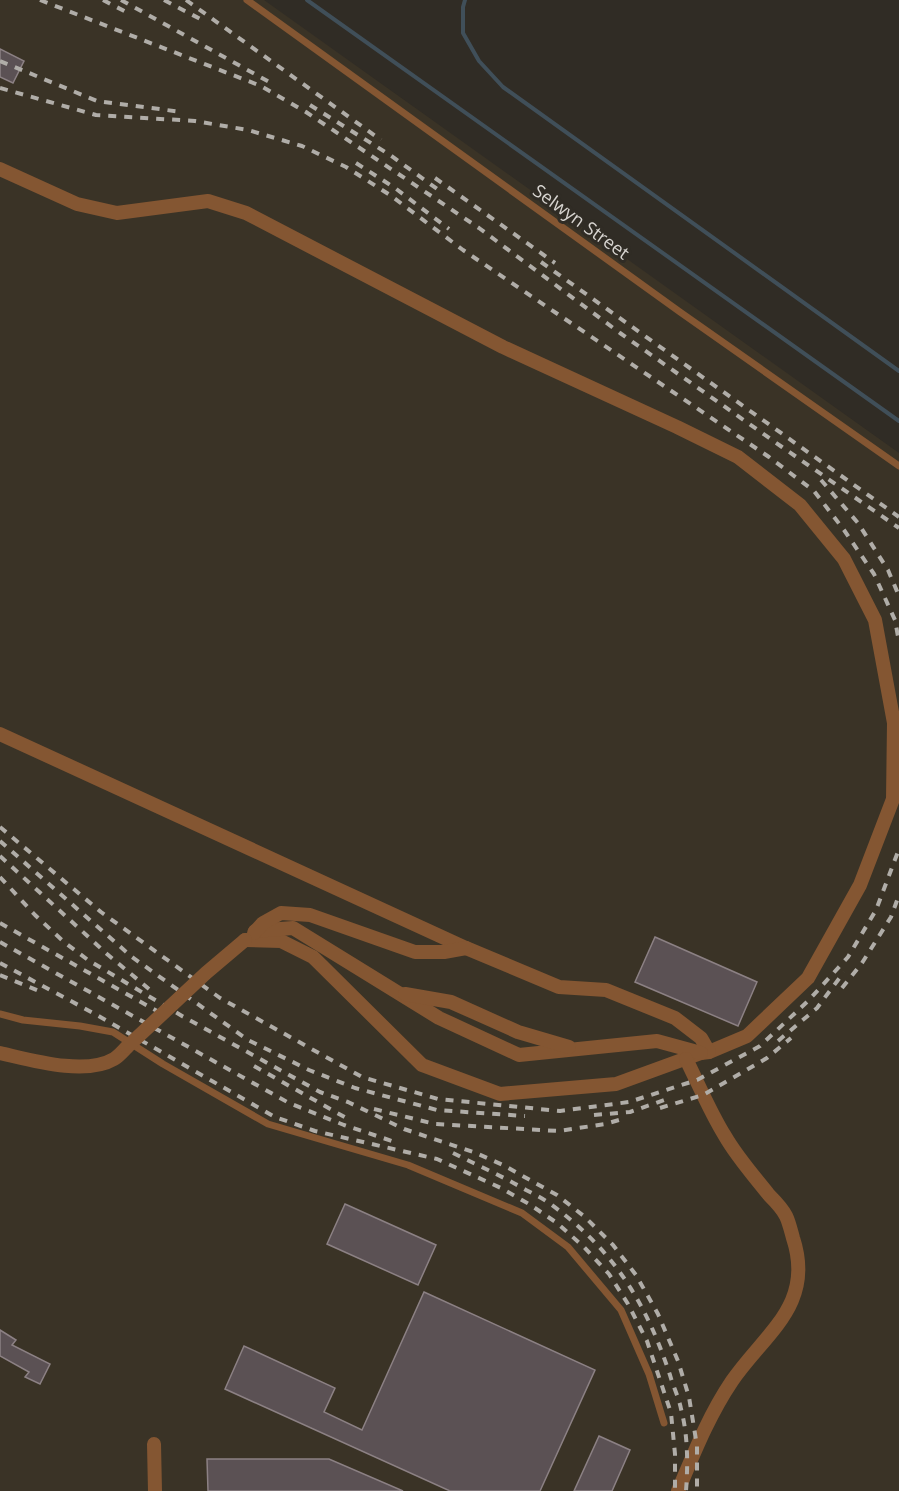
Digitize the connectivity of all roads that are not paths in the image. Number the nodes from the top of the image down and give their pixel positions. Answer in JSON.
{"nodes":[{"id":1,"x":247,"y":0,"type":"edge"},
{"id":2,"x":0,"y":169,"type":"edge"},
{"id":3,"x":899,"y":466,"type":"edge"},
{"id":4,"x":0,"y":734,"type":"edge"},
{"id":5,"x":250,"y":936,"type":"junction"},
{"id":6,"x":466,"y":948,"type":"junction"},
{"id":7,"x":398,"y":993,"type":"junction"},
{"id":8,"x":0,"y":1014,"type":"edge"},
{"id":9,"x":575,"y":1049,"type":"junction"},
{"id":10,"x":0,"y":1053,"type":"edge"},
{"id":11,"x":705,"y":1053,"type":"junction"},
{"id":12,"x":686,"y":1059,"type":"junction"},
{"id":13,"x":664,"y":1423,"type":"dead end"},
{"id":14,"x":154,"y":1444,"type":"dead end"},
{"id":15,"x":155,"y":1491,"type":"edge"},
{"id":16,"x":678,"y":1491,"type":"edge"}],
"edges":[{"from":1,"to":3,"type":"lane","name":"Selwyn Street"},
{"from":2,"to":11,"type":"street"},
{"from":4,"to":6,"type":"street"},
{"from":5,"to":6,"type":"street"},
{"from":5,"to":7,"type":"street"},
{"from":5,"to":10,"type":"street","bridge":true},
{"from":5,"to":12,"type":"street"},
{"from":6,"to":11,"type":"street"},
{"from":7,"to":9,"type":"street"},
{"from":7,"to":9,"type":"street"},
{"from":8,"to":13,"type":"lane"},
{"from":9,"to":11,"type":"street"},
{"from":11,"to":12,"type":"street"},
{"from":12,"to":16,"type":"street"},
{"from":14,"to":15,"type":"street"}]}
